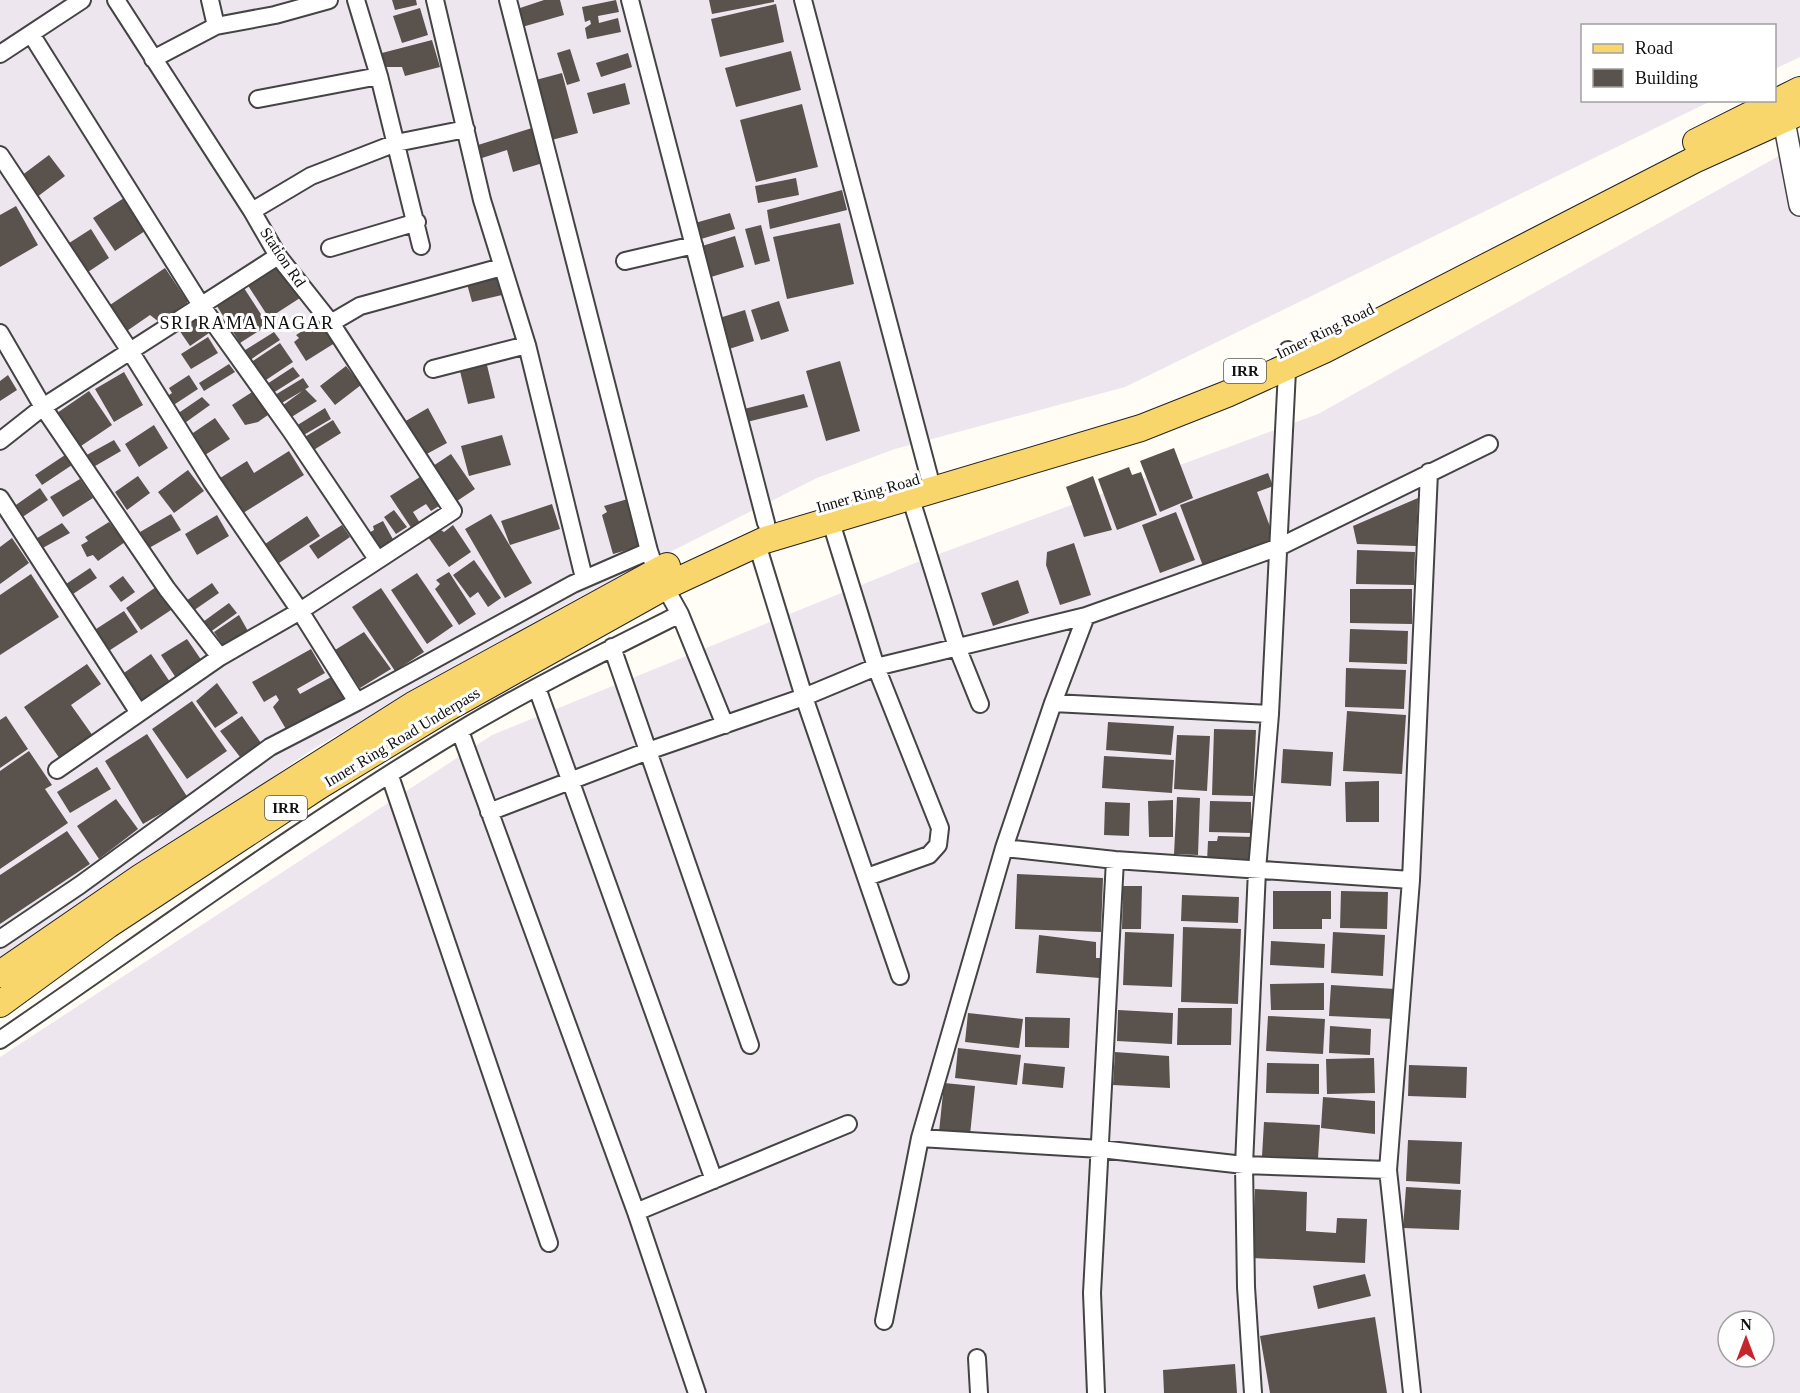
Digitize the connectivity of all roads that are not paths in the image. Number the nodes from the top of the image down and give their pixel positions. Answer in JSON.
{"nodes":[{"id":1,"x":82,"y":0,"type":"edge"},
{"id":2,"x":117,"y":0,"type":"edge"},
{"id":3,"x":210,"y":0,"type":"edge"},
{"id":4,"x":330,"y":0,"type":"edge"},
{"id":5,"x":356,"y":0,"type":"edge"},
{"id":6,"x":435,"y":0,"type":"edge"},
{"id":7,"x":508,"y":0,"type":"edge"},
{"id":8,"x":630,"y":0,"type":"edge"},
{"id":9,"x":803,"y":0,"type":"edge"},
{"id":10,"x":274,"y":7,"type":"edge"},
{"id":11,"x":216,"y":26,"type":"junction"},
{"id":12,"x":31,"y":34,"type":"junction"},
{"id":13,"x":0,"y":54,"type":"edge"},
{"id":14,"x":153,"y":58,"type":"junction"},
{"id":15,"x":379,"y":76,"type":"junction"},
{"id":16,"x":258,"y":99,"type":"dead end"},
{"id":17,"x":1793,"y":105,"type":"edge"},
{"id":18,"x":466,"y":129,"type":"junction"},
{"id":19,"x":396,"y":143,"type":"junction"},
{"id":20,"x":0,"y":155,"type":"edge"},
{"id":21,"x":1800,"y":205,"type":"edge"},
{"id":22,"x":252,"y":211,"type":"junction"},
{"id":23,"x":417,"y":222,"type":"junction"},
{"id":24,"x":694,"y":245,"type":"junction"},
{"id":25,"x":422,"y":246,"type":"dead end"},
{"id":26,"x":330,"y":248,"type":"dead end"},
{"id":27,"x":278,"y":256,"type":"junction"},
{"id":28,"x":625,"y":261,"type":"dead end"},
{"id":29,"x":502,"y":267,"type":"junction"},
{"id":30,"x":201,"y":305,"type":"junction"},
{"id":31,"x":331,"y":323,"type":"junction"},
{"id":32,"x":0,"y":333,"type":"edge"},
{"id":33,"x":527,"y":345,"type":"junction"},
{"id":34,"x":130,"y":351,"type":"junction"},
{"id":35,"x":1288,"y":357,"type":"junction"},
{"id":36,"x":433,"y":369,"type":"dead end"},
{"id":37,"x":43,"y":406,"type":"junction"},
{"id":38,"x":0,"y":441,"type":"edge"},
{"id":39,"x":1489,"y":444,"type":"dead end"},
{"id":40,"x":1429,"y":472,"type":"junction"},
{"id":41,"x":929,"y":476,"type":"junction"},
{"id":42,"x":910,"y":496,"type":"junction"},
{"id":43,"x":0,"y":498,"type":"edge"},
{"id":44,"x":830,"y":519,"type":"junction"},
{"id":45,"x":761,"y":533,"type":"junction"},
{"id":46,"x":1279,"y":547,"type":"junction"},
{"id":47,"x":377,"y":560,"type":"junction"},
{"id":48,"x":656,"y":570,"type":"junction"},
{"id":49,"x":584,"y":579,"type":"junction"},
{"id":50,"x":300,"y":611,"type":"junction"},
{"id":51,"x":680,"y":614,"type":"junction"},
{"id":52,"x":1086,"y":616,"type":"junction"},
{"id":53,"x":612,"y":647,"type":"junction"},
{"id":54,"x":957,"y":647,"type":"junction"},
{"id":55,"x":220,"y":657,"type":"junction"},
{"id":56,"x":876,"y":667,"type":"junction"},
{"id":57,"x":537,"y":688,"type":"junction"},
{"id":58,"x":804,"y":697,"type":"junction"},
{"id":59,"x":357,"y":702,"type":"junction"},
{"id":60,"x":1053,"y":703,"type":"junction"},
{"id":61,"x":980,"y":704,"type":"dead end"},
{"id":62,"x":139,"y":713,"type":"junction"},
{"id":63,"x":1270,"y":714,"type":"junction"},
{"id":64,"x":725,"y":725,"type":"junction"},
{"id":65,"x":460,"y":731,"type":"junction"},
{"id":66,"x":648,"y":751,"type":"junction"},
{"id":67,"x":57,"y":770,"type":"dead end"},
{"id":68,"x":390,"y":776,"type":"junction"},
{"id":69,"x":569,"y":780,"type":"junction"},
{"id":70,"x":489,"y":812,"type":"junction"},
{"id":71,"x":1004,"y":848,"type":"junction"},
{"id":72,"x":1115,"y":861,"type":"junction"},
{"id":73,"x":1257,"y":870,"type":"junction"},
{"id":74,"x":867,"y":877,"type":"junction"},
{"id":75,"x":1411,"y":880,"type":"junction"},
{"id":76,"x":0,"y":939,"type":"edge"},
{"id":77,"x":0,"y":974,"type":"edge"},
{"id":78,"x":900,"y":976,"type":"dead end"},
{"id":79,"x":0,"y":1004,"type":"edge"},
{"id":80,"x":0,"y":1041,"type":"edge"},
{"id":81,"x":750,"y":1045,"type":"dead end"},
{"id":82,"x":848,"y":1124,"type":"dead end"},
{"id":83,"x":920,"y":1138,"type":"junction"},
{"id":84,"x":1100,"y":1149,"type":"junction"},
{"id":85,"x":1244,"y":1165,"type":"junction"},
{"id":86,"x":1388,"y":1170,"type":"junction"},
{"id":87,"x":714,"y":1180,"type":"junction"},
{"id":88,"x":636,"y":1212,"type":"junction"},
{"id":89,"x":549,"y":1243,"type":"dead end"},
{"id":90,"x":884,"y":1321,"type":"dead end"},
{"id":91,"x":977,"y":1358,"type":"dead end"},
{"id":92,"x":697,"y":1393,"type":"edge"},
{"id":93,"x":979,"y":1393,"type":"edge"},
{"id":94,"x":1096,"y":1393,"type":"edge"},
{"id":95,"x":1253,"y":1393,"type":"edge"},
{"id":96,"x":1412,"y":1393,"type":"edge"}],
"edges":[{"from":1,"to":12,"type":"street"},
{"from":2,"to":14,"type":"street","name":"Station Rd"},
{"from":3,"to":11,"type":"street"},
{"from":4,"to":10,"type":"street"},
{"from":5,"to":15,"type":"street"},
{"from":6,"to":18,"type":"street"},
{"from":7,"to":48,"type":"street"},
{"from":8,"to":24,"type":"street"},
{"from":9,"to":41,"type":"street"},
{"from":10,"to":11,"type":"street"},
{"from":11,"to":14,"type":"street"},
{"from":12,"to":13,"type":"street"},
{"from":12,"to":30,"type":"street"},
{"from":14,"to":22,"type":"street","name":"Station Rd"},
{"from":15,"to":16,"type":"street"},
{"from":15,"to":19,"type":"street"},
{"from":17,"to":21,"type":"street"},
{"from":17,"to":35,"type":"main road","name":"Inner Ring Road","number":"IRR"},
{"from":18,"to":19,"type":"street"},
{"from":18,"to":29,"type":"street"},
{"from":19,"to":22,"type":"street"},
{"from":19,"to":23,"type":"street"},
{"from":20,"to":34,"type":"street"},
{"from":22,"to":27,"type":"street","name":"Station Rd"},
{"from":23,"to":25,"type":"street"},
{"from":23,"to":26,"type":"street"},
{"from":24,"to":28,"type":"street"},
{"from":24,"to":45,"type":"street"},
{"from":27,"to":30,"type":"street"},
{"from":27,"to":31,"type":"street","name":"Station Rd"},
{"from":29,"to":31,"type":"street"},
{"from":29,"to":33,"type":"street"},
{"from":30,"to":34,"type":"street"},
{"from":30,"to":47,"type":"street"},
{"from":31,"to":47,"type":"street","name":"Station Rd"},
{"from":32,"to":37,"type":"street"},
{"from":33,"to":36,"type":"street"},
{"from":33,"to":49,"type":"street"},
{"from":34,"to":37,"type":"street"},
{"from":34,"to":50,"type":"street"},
{"from":35,"to":41,"type":"main road","name":"Inner Ring Road","number":"IRR"},
{"from":35,"to":42,"type":"main road","name":"Inner Ring Road","number":"IRR"},
{"from":35,"to":46,"type":"street"},
{"from":37,"to":38,"type":"street"},
{"from":37,"to":55,"type":"street"},
{"from":39,"to":40,"type":"street"},
{"from":40,"to":46,"type":"street"},
{"from":40,"to":75,"type":"street"},
{"from":41,"to":45,"type":"main road","name":"Inner Ring Road","number":"IRR"},
{"from":42,"to":44,"type":"main road","name":"Inner Ring Road","number":"IRR"},
{"from":42,"to":54,"type":"street"},
{"from":43,"to":62,"type":"street"},
{"from":44,"to":45,"type":"main road","name":"Inner Ring Road","number":"IRR"},
{"from":44,"to":56,"type":"street"},
{"from":45,"to":48,"type":"main road","name":"Inner Ring Road","number":"IRR"},
{"from":45,"to":58,"type":"street"},
{"from":46,"to":52,"type":"street"},
{"from":46,"to":63,"type":"street"},
{"from":47,"to":50,"type":"street"},
{"from":48,"to":49,"type":"street"},
{"from":48,"to":51,"type":"street"},
{"from":48,"to":77,"type":"main road","name":"Inner Ring Road Underpass","number":"IRR"},
{"from":48,"to":79,"type":"main road","name":"Inner Ring Road Underpass","number":"IRR"},
{"from":49,"to":59,"type":"street"},
{"from":50,"to":55,"type":"street"},
{"from":50,"to":59,"type":"street"},
{"from":51,"to":53,"type":"street"},
{"from":51,"to":64,"type":"street"},
{"from":52,"to":54,"type":"street"},
{"from":52,"to":60,"type":"street"},
{"from":53,"to":57,"type":"street"},
{"from":53,"to":66,"type":"street"},
{"from":54,"to":56,"type":"street"},
{"from":54,"to":61,"type":"street"},
{"from":55,"to":62,"type":"street"},
{"from":56,"to":58,"type":"street"},
{"from":56,"to":74,"type":"street"},
{"from":57,"to":65,"type":"street"},
{"from":57,"to":69,"type":"street"},
{"from":58,"to":64,"type":"street"},
{"from":58,"to":74,"type":"street"},
{"from":59,"to":76,"type":"street"},
{"from":60,"to":63,"type":"street"},
{"from":60,"to":71,"type":"street"},
{"from":62,"to":67,"type":"street"},
{"from":63,"to":73,"type":"street"},
{"from":64,"to":66,"type":"street"},
{"from":65,"to":68,"type":"street"},
{"from":65,"to":70,"type":"street"},
{"from":66,"to":69,"type":"street"},
{"from":66,"to":81,"type":"street"},
{"from":68,"to":80,"type":"street"},
{"from":68,"to":89,"type":"street"},
{"from":69,"to":70,"type":"street"},
{"from":69,"to":87,"type":"street"},
{"from":70,"to":88,"type":"street"},
{"from":71,"to":72,"type":"street"},
{"from":71,"to":83,"type":"street"},
{"from":72,"to":73,"type":"street"},
{"from":72,"to":84,"type":"street"},
{"from":73,"to":75,"type":"street"},
{"from":73,"to":85,"type":"street"},
{"from":74,"to":78,"type":"street"},
{"from":75,"to":86,"type":"street"},
{"from":82,"to":87,"type":"street"},
{"from":83,"to":84,"type":"street"},
{"from":83,"to":90,"type":"street"},
{"from":84,"to":85,"type":"street"},
{"from":84,"to":94,"type":"street"},
{"from":85,"to":86,"type":"street"},
{"from":85,"to":95,"type":"street"},
{"from":86,"to":96,"type":"street"},
{"from":87,"to":88,"type":"street"},
{"from":88,"to":92,"type":"street"},
{"from":91,"to":93,"type":"street"}]}
